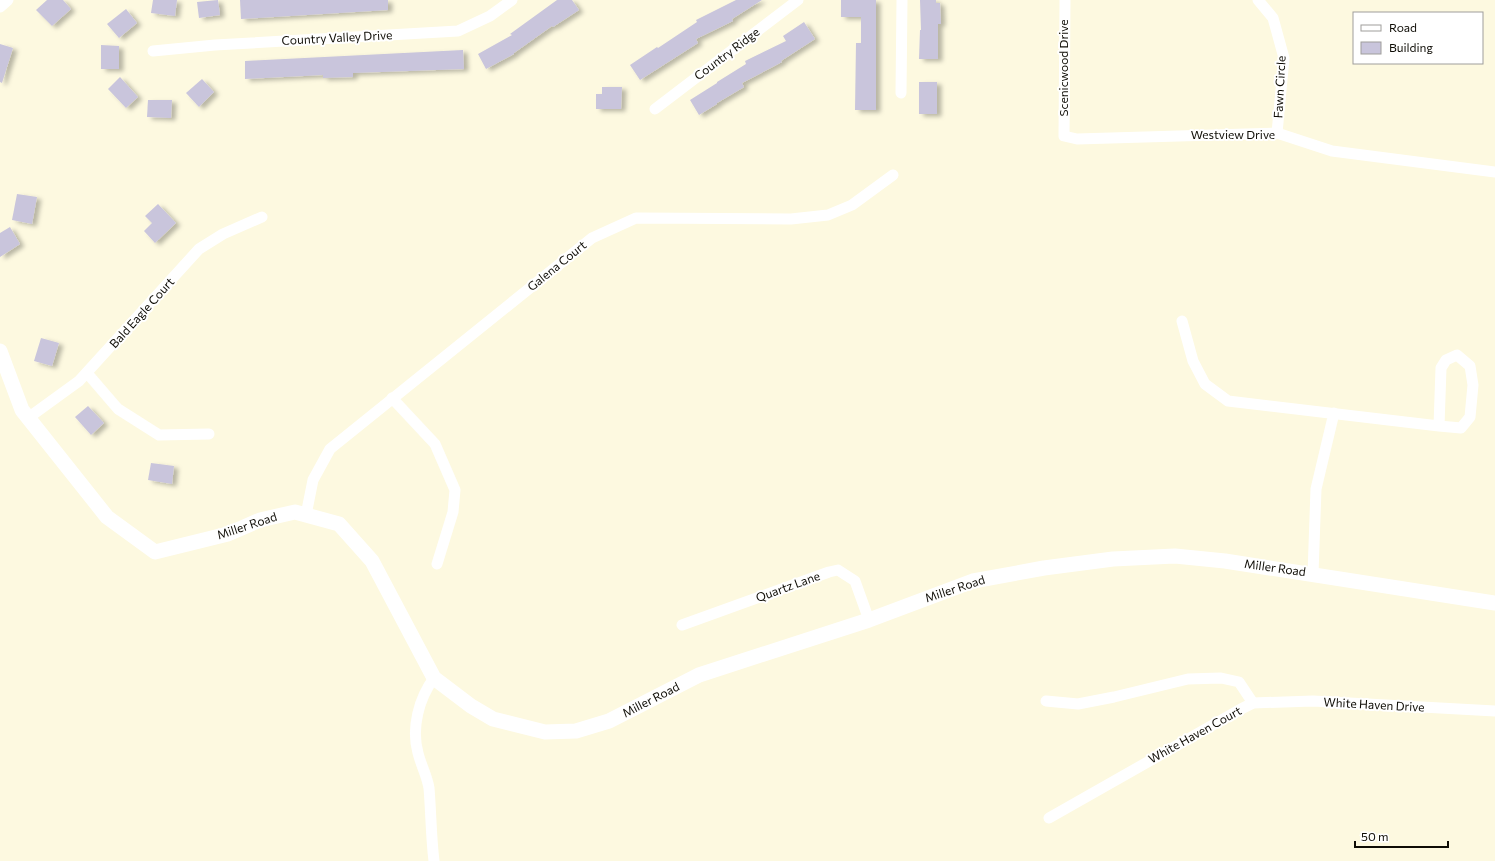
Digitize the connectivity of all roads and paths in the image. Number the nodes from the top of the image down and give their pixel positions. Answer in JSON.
{"nodes":[{"id":1,"x":8,"y":0,"type":"edge"},
{"id":2,"x":512,"y":0,"type":"edge"},
{"id":3,"x":798,"y":0,"type":"edge"},
{"id":4,"x":902,"y":0,"type":"edge"},
{"id":5,"x":1065,"y":0,"type":"edge"},
{"id":6,"x":1258,"y":0,"type":"edge"},
{"id":7,"x":0,"y":7,"type":"edge"},
{"id":8,"x":153,"y":51,"type":"dead end"},
{"id":9,"x":901,"y":94,"type":"dead end"},
{"id":10,"x":655,"y":109,"type":"dead end"},
{"id":11,"x":1277,"y":133,"type":"junction"},
{"id":12,"x":1064,"y":136,"type":"joint"},
{"id":13,"x":1495,"y":172,"type":"edge"},
{"id":14,"x":894,"y":175,"type":"dead end"},
{"id":15,"x":262,"y":217,"type":"dead end"},
{"id":16,"x":1182,"y":321,"type":"dead end"},
{"id":17,"x":0,"y":351,"type":"edge"},
{"id":18,"x":87,"y":373,"type":"junction"},
{"id":19,"x":392,"y":398,"type":"junction"},
{"id":20,"x":1334,"y":413,"type":"junction"},
{"id":21,"x":28,"y":418,"type":"junction"},
{"id":22,"x":1439,"y":426,"type":"junction"},
{"id":23,"x":209,"y":434,"type":"dead end"},
{"id":24,"x":306,"y":515,"type":"junction"},
{"id":25,"x":437,"y":564,"type":"dead end"},
{"id":26,"x":1313,"y":574,"type":"junction"},
{"id":27,"x":1495,"y":603,"type":"edge"},
{"id":28,"x":869,"y":620,"type":"junction"},
{"id":29,"x":682,"y":626,"type":"dead end"},
{"id":30,"x":434,"y":678,"type":"junction"},
{"id":31,"x":1046,"y":701,"type":"dead end"},
{"id":32,"x":1253,"y":703,"type":"junction"},
{"id":33,"x":1495,"y":711,"type":"edge"},
{"id":34,"x":1048,"y":818,"type":"dead end"},
{"id":35,"x":434,"y":861,"type":"edge"}],
"edges":[{"from":1,"to":7,"type":"street"},
{"from":2,"to":8,"type":"street","name":"Country Valley Drive"},
{"from":3,"to":10,"type":"street","name":"Country Ridge"},
{"from":4,"to":9,"type":"street"},
{"from":5,"to":12,"type":"street","name":"Scenicwood Drive"},
{"from":6,"to":11,"type":"street","name":"Fawn Circle"},
{"from":11,"to":12,"type":"street","name":"Westview Drive"},
{"from":11,"to":13,"type":"street","name":"Westview Drive"},
{"from":14,"to":19,"type":"street","name":"Galena Court"},
{"from":15,"to":18,"type":"street","name":"Bald Eagle Court"},
{"from":16,"to":20,"type":"street"},
{"from":17,"to":21,"type":"street","name":"Miller Road"},
{"from":18,"to":21,"type":"street","name":"Bald Eagle Court"},
{"from":18,"to":23,"type":"street"},
{"from":19,"to":24,"type":"street","name":"Galena Court"},
{"from":19,"to":25,"type":"street"},
{"from":20,"to":22,"type":"street"},
{"from":20,"to":26,"type":"street"},
{"from":21,"to":24,"type":"street","name":"Miller Road"},
{"from":22,"to":22,"type":"street"},
{"from":24,"to":30,"type":"street","name":"Miller Road"},
{"from":26,"to":27,"type":"street","name":"Miller Road"},
{"from":26,"to":28,"type":"street","name":"Miller Road"},
{"from":28,"to":29,"type":"street","name":"Quartz Lane"},
{"from":28,"to":30,"type":"street","name":"Miller Road"},
{"from":30,"to":35,"type":"street"},
{"from":31,"to":32,"type":"street","name":"White Haven Court"},
{"from":32,"to":33,"type":"street","name":"White Haven Drive"},
{"from":32,"to":34,"type":"street","name":"White Haven Court"}]}
